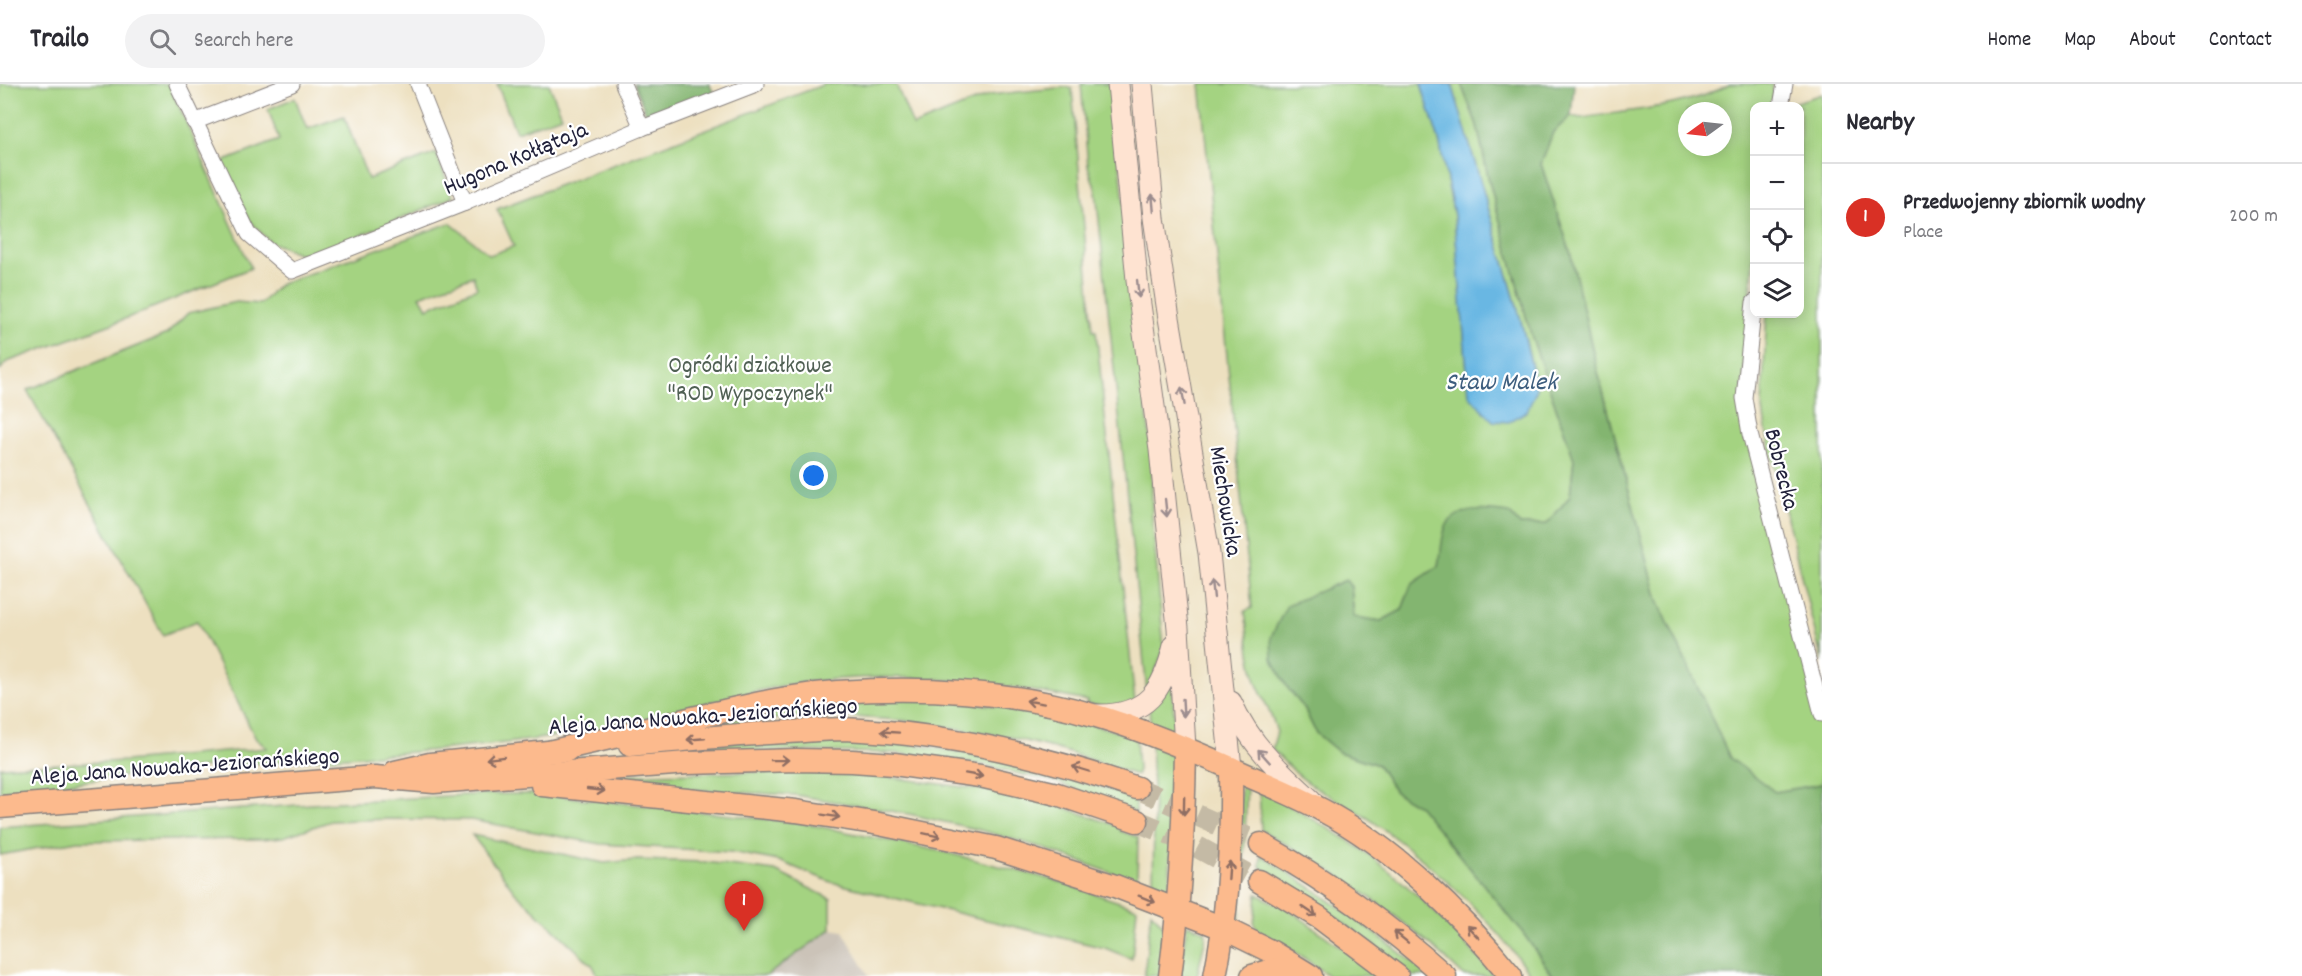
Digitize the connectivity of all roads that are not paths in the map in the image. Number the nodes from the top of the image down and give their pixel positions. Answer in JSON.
{"nodes":[{"id":1,"x":177,"y":84,"type":"edge"},
{"id":2,"x":292,"y":84,"type":"edge"},
{"id":3,"x":418,"y":84,"type":"edge"},
{"id":4,"x":623,"y":84,"type":"edge"},
{"id":5,"x":756,"y":84,"type":"edge"},
{"id":6,"x":1118,"y":84,"type":"edge"},
{"id":7,"x":1142,"y":84,"type":"edge"},
{"id":8,"x":1785,"y":84,"type":"edge"},
{"id":9,"x":1783,"y":102,"type":"edge"},
{"id":10,"x":194,"y":122,"type":"junction"},
{"id":11,"x":642,"y":128,"type":"junction"},
{"id":12,"x":465,"y":202,"type":"junction"},
{"id":13,"x":1753,"y":318,"type":"edge"},
{"id":14,"x":1178,"y":628,"type":"junction"},
{"id":15,"x":1219,"y":647,"type":"junction"},
{"id":16,"x":1092,"y":714,"type":"junction"},
{"id":17,"x":1822,"y":714,"type":"edge"},
{"id":18,"x":1185,"y":748,"type":"junction"},
{"id":19,"x":554,"y":751,"type":"junction"},
{"id":20,"x":1231,"y":768,"type":"junction"},
{"id":21,"x":375,"y":777,"type":"junction"},
{"id":22,"x":475,"y":780,"type":"junction"},
{"id":23,"x":1137,"y":788,"type":"tunnel mouth"},
{"id":24,"x":0,"y":807,"type":"edge"},
{"id":25,"x":1323,"y":810,"type":"junction"},
{"id":26,"x":1137,"y":821,"type":"tunnel mouth"},
{"id":27,"x":1261,"y":844,"type":"tunnel mouth"},
{"id":28,"x":1259,"y":880,"type":"tunnel mouth"},
{"id":29,"x":1178,"y":911,"type":"junction"},
{"id":30,"x":1223,"y":928,"type":"junction"},
{"id":31,"x":1170,"y":976,"type":"edge"},
{"id":32,"x":1215,"y":976,"type":"edge"},
{"id":33,"x":1251,"y":976,"type":"edge"},
{"id":34,"x":1310,"y":976,"type":"edge"},
{"id":35,"x":1397,"y":976,"type":"edge"},
{"id":36,"x":1445,"y":976,"type":"edge"},
{"id":37,"x":1511,"y":976,"type":"edge"}],
"edges":[{"from":1,"to":10,"type":"street"},
{"from":2,"to":10,"type":"street"},
{"from":3,"to":12,"type":"street"},
{"from":4,"to":11,"type":"street"},
{"from":5,"to":11,"type":"street","name":"Hugona Kołłątaja"},
{"from":6,"to":14,"type":"main road","one_way":true},
{"from":15,"to":7,"type":"main road","name":"Miechowicka","one_way":true},
{"from":8,"to":9,"type":"street"},
{"from":10,"to":12,"type":"street","name":"Hugona Kołłątaja"},
{"from":11,"to":12,"type":"street","name":"Hugona Kołłątaja"},
{"from":13,"to":17,"type":"street","name":"Bobrecka"},
{"from":14,"to":16,"type":"main road"},
{"from":14,"to":18,"type":"main road","one_way":true},
{"from":15,"to":20,"type":"main road","name":"Miechowicka"},
{"from":25,"to":15,"type":"main road","one_way":true},
{"from":16,"to":18,"type":"main road"},
{"from":16,"to":19,"type":"main road","one_way":true},
{"from":18,"to":20,"type":"main road"},
{"from":18,"to":29,"type":"main road","one_way":true},
{"from":19,"to":21,"type":"main road","name":"Aleja Jana Nowaka-Jeziorańskiego","one_way":true},
{"from":23,"to":19,"type":"main road","name":"Aleja Jana Nowaka-Jeziorańskiego","one_way":true},
{"from":20,"to":25,"type":"main road"},
{"from":30,"to":20,"type":"main road","name":"Miechowicka","one_way":true},
{"from":21,"to":22,"type":"main road","name":"Aleja Jana Nowaka-Jeziorańskiego"},
{"from":21,"to":24,"type":"main road","name":"Aleja Jana Nowaka-Jeziorańskiego"},
{"from":22,"to":26,"type":"main road","name":"Aleja Jana Nowaka-Jeziorańskiego","one_way":true},
{"from":22,"to":29,"type":"main road","one_way":true},
{"from":37,"to":25,"type":"main road","one_way":true},
{"from":36,"to":27,"type":"main road","one_way":true},
{"from":28,"to":35,"type":"main road","one_way":true},
{"from":29,"to":30,"type":"main road"},
{"from":29,"to":31,"type":"main road"},
{"from":30,"to":32,"type":"main road","name":"Miechowicka"},
{"from":30,"to":34,"type":"main road"},
{"from":33,"to":34,"type":"main road"}]}
